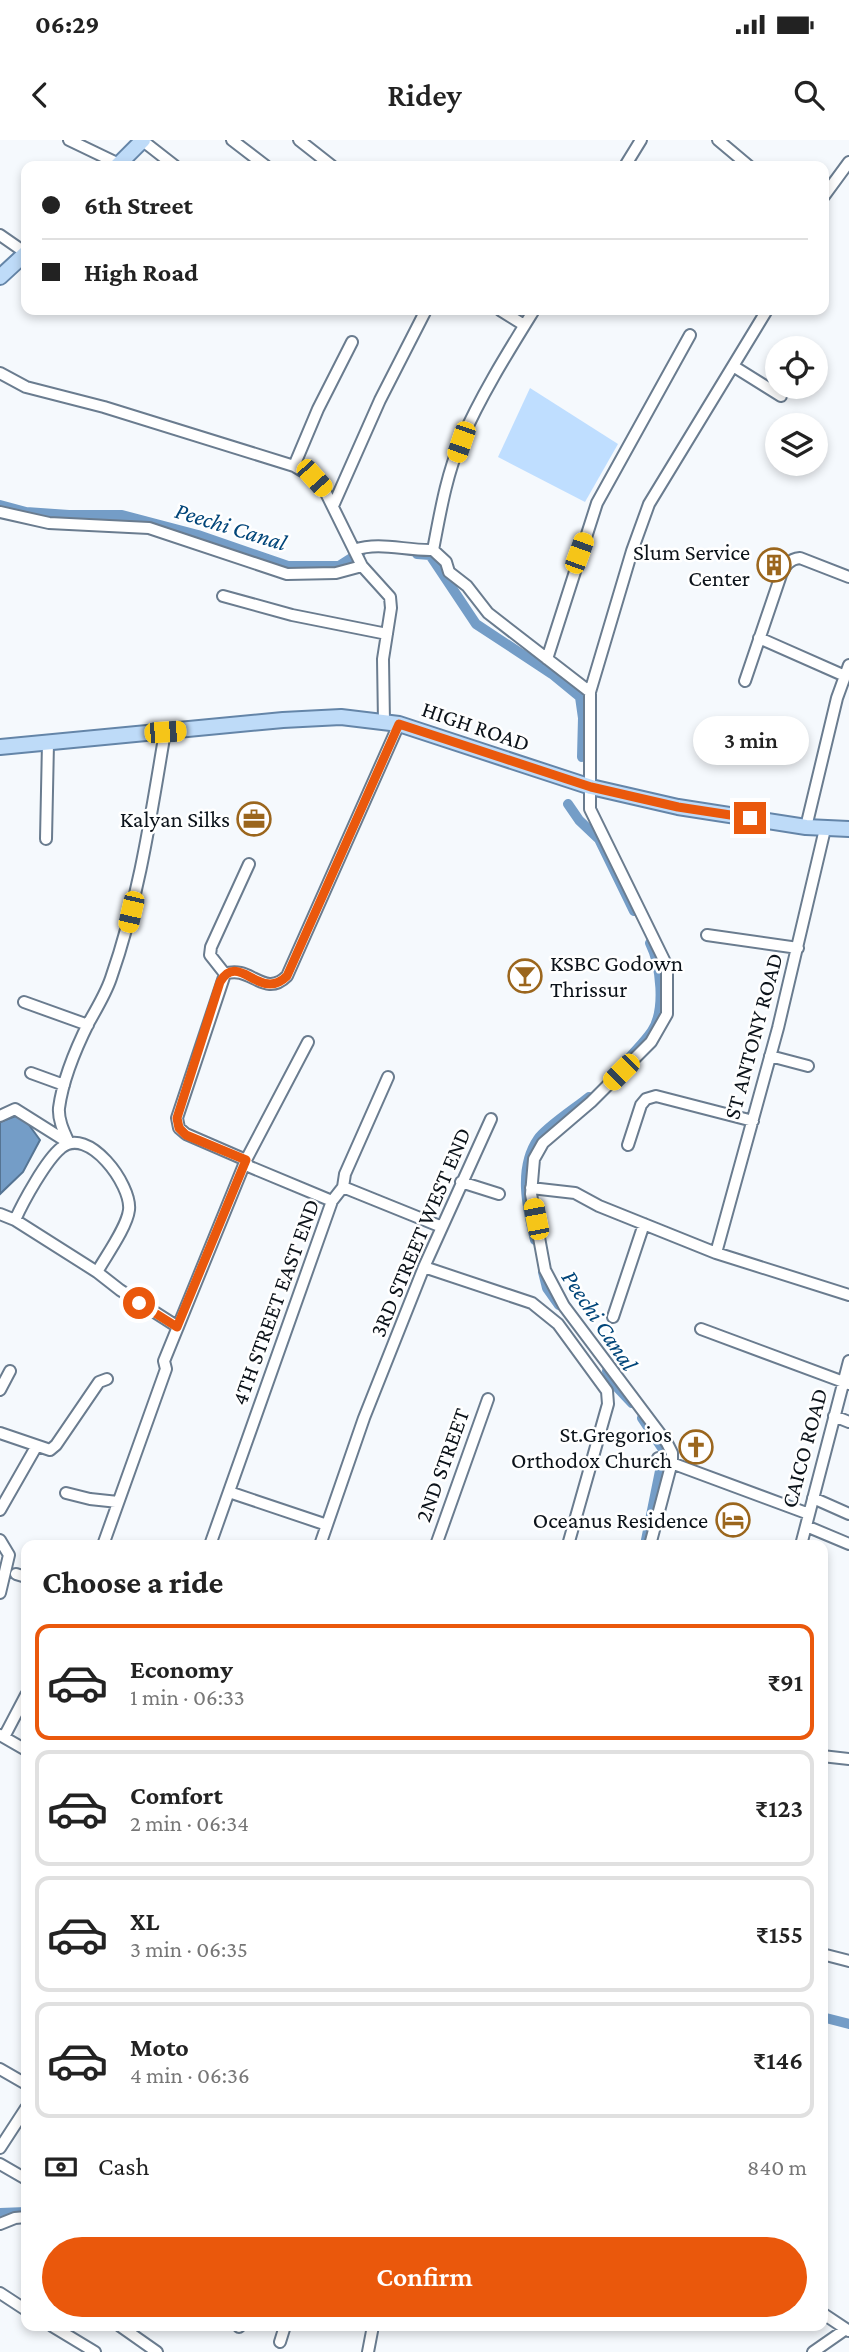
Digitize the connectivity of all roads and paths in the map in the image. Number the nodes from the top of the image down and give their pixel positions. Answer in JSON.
{"nodes":[{"id":1,"x":69,"y":140,"type":"edge"},
{"id":2,"x":143,"y":140,"type":"edge"},
{"id":3,"x":232,"y":140,"type":"edge"},
{"id":4,"x":299,"y":140,"type":"edge"},
{"id":5,"x":641,"y":140,"type":"edge"},
{"id":6,"x":718,"y":140,"type":"edge"},
{"id":7,"x":110,"y":161,"type":"edge"},
{"id":8,"x":122,"y":161,"type":"edge"},
{"id":9,"x":169,"y":161,"type":"edge"},
{"id":10,"x":259,"y":161,"type":"edge"},
{"id":11,"x":326,"y":161,"type":"edge"},
{"id":12,"x":628,"y":161,"type":"edge"},
{"id":13,"x":735,"y":161,"type":"edge"},
{"id":14,"x":849,"y":162,"type":"edge"},
{"id":15,"x":829,"y":188,"type":"edge"},
{"id":16,"x":0,"y":235,"type":"edge"},
{"id":17,"x":21,"y":250,"type":"edge"},
{"id":18,"x":21,"y":258,"type":"edge"},
{"id":19,"x":0,"y":277,"type":"edge"},
{"id":20,"x":423,"y":315,"type":"edge"},
{"id":21,"x":508,"y":315,"type":"edge"},
{"id":22,"x":531,"y":315,"type":"edge"},
{"id":23,"x":764,"y":315,"type":"edge"},
{"id":24,"x":524,"y":325,"type":"junction"},
{"id":25,"x":690,"y":335,"type":"dead end"},
{"id":26,"x":352,"y":342,"type":"dead end"},
{"id":27,"x":733,"y":366,"type":"junction"},
{"id":28,"x":0,"y":373,"type":"edge"},
{"id":29,"x":765,"y":386,"type":"edge"},
{"id":30,"x":294,"y":466,"type":"junction"},
{"id":31,"x":333,"y":506,"type":"junction"},
{"id":32,"x":0,"y":512,"type":"edge"},
{"id":33,"x":433,"y":550,"type":"junction"},
{"id":34,"x":358,"y":557,"type":"junction"},
{"id":35,"x":849,"y":577,"type":"edge"},
{"id":36,"x":223,"y":596,"type":"dead end"},
{"id":37,"x":387,"y":634,"type":"junction"},
{"id":38,"x":759,"y":638,"type":"junction"},
{"id":39,"x":547,"y":659,"type":"junction"},
{"id":40,"x":847,"y":671,"type":"edge"},
{"id":41,"x":745,"y":681,"type":"dead end"},
{"id":42,"x":590,"y":692,"type":"junction"},
{"id":43,"x":392,"y":723,"type":"junction"},
{"id":44,"x":165,"y":732,"type":"junction"},
{"id":45,"x":48,"y":743,"type":"junction"},
{"id":46,"x":0,"y":747,"type":"edge"},
{"id":47,"x":591,"y":787,"type":"junction"},
{"id":48,"x":806,"y":827,"type":"junction"},
{"id":49,"x":825,"y":829,"type":"junction"},
{"id":50,"x":849,"y":830,"type":"edge"},
{"id":51,"x":46,"y":839,"type":"dead end"},
{"id":52,"x":249,"y":864,"type":"dead end"},
{"id":53,"x":707,"y":935,"type":"dead end"},
{"id":54,"x":798,"y":948,"type":"junction"},
{"id":55,"x":225,"y":974,"type":"junction"},
{"id":56,"x":24,"y":1002,"type":"dead end"},
{"id":57,"x":88,"y":1025,"type":"junction"},
{"id":58,"x":308,"y":1042,"type":"dead end"},
{"id":59,"x":770,"y":1056,"type":"junction"},
{"id":60,"x":808,"y":1066,"type":"dead end"},
{"id":61,"x":31,"y":1073,"type":"dead end"},
{"id":62,"x":388,"y":1077,"type":"dead end"},
{"id":63,"x":64,"y":1085,"type":"junction"},
{"id":64,"x":0,"y":1116,"type":"edge"},
{"id":65,"x":491,"y":1119,"type":"dead end"},
{"id":66,"x":753,"y":1121,"type":"junction"},
{"id":67,"x":69,"y":1143,"type":"junction"},
{"id":68,"x":628,"y":1145,"type":"dead end"},
{"id":69,"x":246,"y":1160,"type":"junction"},
{"id":70,"x":461,"y":1182,"type":"junction"},
{"id":71,"x":343,"y":1187,"type":"junction"},
{"id":72,"x":531,"y":1188,"type":"junction"},
{"id":73,"x":499,"y":1194,"type":"dead end"},
{"id":74,"x":332,"y":1201,"type":"junction"},
{"id":75,"x":0,"y":1214,"type":"edge"},
{"id":76,"x":15,"y":1220,"type":"junction"},
{"id":77,"x":644,"y":1224,"type":"junction"},
{"id":78,"x":442,"y":1227,"type":"junction"},
{"id":79,"x":716,"y":1252,"type":"junction"},
{"id":80,"x":424,"y":1267,"type":"junction"},
{"id":81,"x":97,"y":1272,"type":"junction"},
{"id":82,"x":849,"y":1295,"type":"edge"},
{"id":83,"x":613,"y":1317,"type":"dead end"},
{"id":84,"x":177,"y":1327,"type":"junction"},
{"id":85,"x":701,"y":1329,"type":"dead end"},
{"id":86,"x":849,"y":1361,"type":"edge"},
{"id":87,"x":10,"y":1371,"type":"dead end"},
{"id":88,"x":107,"y":1378,"type":"dead end"},
{"id":89,"x":846,"y":1383,"type":"edge"},
{"id":90,"x":0,"y":1390,"type":"edge"},
{"id":91,"x":488,"y":1399,"type":"dead end"},
{"id":92,"x":834,"y":1416,"type":"junction"},
{"id":93,"x":849,"y":1422,"type":"edge"},
{"id":94,"x":0,"y":1433,"type":"edge"},
{"id":95,"x":36,"y":1447,"type":"junction"},
{"id":96,"x":666,"y":1460,"type":"junction"},
{"id":97,"x":229,"y":1492,"type":"junction"},
{"id":98,"x":66,"y":1493,"type":"dead end"},
{"id":99,"x":813,"y":1498,"type":"junction"},
{"id":100,"x":118,"y":1502,"type":"junction"},
{"id":101,"x":0,"y":1510,"type":"edge"},
{"id":102,"x":808,"y":1514,"type":"junction"},
{"id":103,"x":849,"y":1514,"type":"edge"},
{"id":104,"x":327,"y":1525,"type":"junction"},
{"id":105,"x":806,"y":1526,"type":"junction"},
{"id":106,"x":0,"y":1540,"type":"edge"},
{"id":107,"x":105,"y":1540,"type":"edge"},
{"id":108,"x":212,"y":1540,"type":"edge"},
{"id":109,"x":322,"y":1540,"type":"edge"},
{"id":110,"x":438,"y":1540,"type":"edge"},
{"id":111,"x":569,"y":1540,"type":"edge"},
{"id":112,"x":651,"y":1540,"type":"edge"},
{"id":113,"x":802,"y":1540,"type":"edge"},
{"id":114,"x":849,"y":1544,"type":"edge"},
{"id":115,"x":0,"y":1593,"type":"edge"},
{"id":116,"x":21,"y":1704,"type":"edge"},
{"id":117,"x":2,"y":1736,"type":"edge"},
{"id":118,"x":21,"y":1747,"type":"edge"},
{"id":119,"x":828,"y":1757,"type":"edge"},
{"id":120,"x":849,"y":1759,"type":"edge"},
{"id":121,"x":828,"y":1956,"type":"edge"},
{"id":122,"x":849,"y":1961,"type":"edge"},
{"id":123,"x":0,"y":2069,"type":"edge"},
{"id":124,"x":21,"y":2081,"type":"edge"},
{"id":125,"x":21,"y":2119,"type":"edge"},
{"id":126,"x":0,"y":2148,"type":"edge"},
{"id":127,"x":0,"y":2164,"type":"edge"},
{"id":128,"x":21,"y":2176,"type":"edge"},
{"id":129,"x":21,"y":2217,"type":"edge"},
{"id":130,"x":0,"y":2224,"type":"edge"},
{"id":131,"x":0,"y":2293,"type":"edge"},
{"id":132,"x":21,"y":2307,"type":"edge"},
{"id":133,"x":828,"y":2317,"type":"edge"},
{"id":134,"x":847,"y":2330,"type":"edge"},
{"id":135,"x":71,"y":2331,"type":"edge"},
{"id":136,"x":127,"y":2331,"type":"edge"},
{"id":137,"x":283,"y":2331,"type":"edge"},
{"id":138,"x":372,"y":2331,"type":"edge"},
{"id":139,"x":280,"y":2342,"type":"dead end"},
{"id":140,"x":96,"y":2352,"type":"edge"},
{"id":141,"x":157,"y":2352,"type":"edge"},
{"id":142,"x":368,"y":2352,"type":"edge"},
{"id":143,"x":813,"y":2352,"type":"edge"}],
"edges":[{"from":1,"to":7,"type":"street"},
{"from":2,"to":8,"type":"main road"},
{"from":2,"to":9,"type":"street"},
{"from":3,"to":10,"type":"street"},
{"from":4,"to":11,"type":"street"},
{"from":5,"to":12,"type":"street"},
{"from":6,"to":13,"type":"street"},
{"from":14,"to":15,"type":"street"},
{"from":16,"to":17,"type":"street"},
{"from":18,"to":19,"type":"main road"},
{"from":20,"to":31,"type":"street"},
{"from":21,"to":24,"type":"street"},
{"from":22,"to":24,"type":"street"},
{"from":23,"to":27,"type":"street"},
{"from":24,"to":33,"type":"street"},
{"from":25,"to":39,"type":"street"},
{"from":26,"to":30,"type":"street"},
{"from":27,"to":29,"type":"street"},
{"from":27,"to":42,"type":"street"},
{"from":28,"to":30,"type":"street"},
{"from":30,"to":31,"type":"street"},
{"from":31,"to":34,"type":"street"},
{"from":32,"to":34,"type":"street"},
{"from":33,"to":34,"type":"street"},
{"from":33,"to":39,"type":"street"},
{"from":34,"to":37,"type":"street"},
{"from":35,"to":38,"type":"street"},
{"from":36,"to":37,"type":"street"},
{"from":37,"to":43,"type":"street"},
{"from":38,"to":40,"type":"street"},
{"from":38,"to":41,"type":"street"},
{"from":39,"to":42,"type":"street"},
{"from":40,"to":48,"type":"street"},
{"from":42,"to":47,"type":"street"},
{"from":43,"to":44,"type":"main road","name":"HIGH ROAD"},
{"from":43,"to":47,"type":"main road","name":"HIGH ROAD"},
{"from":43,"to":55,"type":"street"},
{"from":44,"to":45,"type":"main road","name":"HIGH ROAD"},
{"from":44,"to":57,"type":"street"},
{"from":45,"to":46,"type":"main road","name":"HIGH ROAD"},
{"from":45,"to":51,"type":"street"},
{"from":47,"to":48,"type":"main road","name":"HIGH ROAD"},
{"from":47,"to":72,"type":"street"},
{"from":48,"to":49,"type":"main road","name":"HIGH ROAD"},
{"from":49,"to":50,"type":"main road","name":"HIGH ROAD"},
{"from":49,"to":54,"type":"street","name":"ST ANTONY ROAD"},
{"from":52,"to":55,"type":"street"},
{"from":53,"to":54,"type":"street"},
{"from":54,"to":59,"type":"street","name":"ST ANTONY ROAD"},
{"from":55,"to":69,"type":"street"},
{"from":56,"to":57,"type":"street"},
{"from":57,"to":63,"type":"street"},
{"from":58,"to":69,"type":"street"},
{"from":59,"to":60,"type":"street"},
{"from":59,"to":66,"type":"street","name":"ST ANTONY ROAD"},
{"from":61,"to":63,"type":"street"},
{"from":62,"to":71,"type":"street","name":"4TH STREET EAST END"},
{"from":63,"to":67,"type":"street"},
{"from":64,"to":67,"type":"street"},
{"from":65,"to":70,"type":"street","name":"3RD STREET WEST END"},
{"from":66,"to":68,"type":"street"},
{"from":66,"to":79,"type":"street","name":"ST ANTONY ROAD"},
{"from":67,"to":76,"type":"street"},
{"from":67,"to":81,"type":"street"},
{"from":69,"to":74,"type":"street"},
{"from":69,"to":84,"type":"street"},
{"from":70,"to":73,"type":"street"},
{"from":70,"to":78,"type":"street","name":"3RD STREET WEST END"},
{"from":71,"to":74,"type":"street","name":"4TH STREET EAST END"},
{"from":71,"to":78,"type":"street"},
{"from":72,"to":77,"type":"street"},
{"from":72,"to":96,"type":"street"},
{"from":74,"to":97,"type":"street","name":"4TH STREET EAST END"},
{"from":75,"to":76,"type":"street"},
{"from":76,"to":81,"type":"street"},
{"from":77,"to":79,"type":"street"},
{"from":77,"to":83,"type":"street"},
{"from":78,"to":80,"type":"street","name":"3RD STREET WEST END"},
{"from":79,"to":82,"type":"street"},
{"from":80,"to":104,"type":"street","name":"3RD STREET WEST END"},
{"from":80,"to":111,"type":"street"},
{"from":81,"to":84,"type":"street"},
{"from":84,"to":100,"type":"street"},
{"from":85,"to":89,"type":"street"},
{"from":86,"to":89,"type":"street","name":"CAICO ROAD"},
{"from":87,"to":90,"type":"street"},
{"from":88,"to":95,"type":"street"},
{"from":89,"to":92,"type":"street","name":"CAICO ROAD"},
{"from":91,"to":110,"type":"street","name":"2ND STREET"},
{"from":92,"to":93,"type":"street"},
{"from":92,"to":99,"type":"street","name":"CAICO ROAD"},
{"from":94,"to":95,"type":"street"},
{"from":95,"to":101,"type":"street"},
{"from":96,"to":102,"type":"street"},
{"from":96,"to":112,"type":"street"},
{"from":97,"to":104,"type":"street"},
{"from":97,"to":108,"type":"street","name":"4TH STREET EAST END"},
{"from":98,"to":100,"type":"street"},
{"from":99,"to":102,"type":"street","name":"CAICO ROAD"},
{"from":99,"to":103,"type":"street"},
{"from":100,"to":107,"type":"street"},
{"from":102,"to":105,"type":"street","name":"CAICO ROAD"},
{"from":104,"to":109,"type":"street","name":"3RD STREET WEST END"},
{"from":105,"to":113,"type":"street","name":"CAICO ROAD"},
{"from":105,"to":114,"type":"street"},
{"from":106,"to":115,"type":"street"},
{"from":116,"to":117,"type":"street"},
{"from":117,"to":118,"type":"street"},
{"from":119,"to":120,"type":"street"},
{"from":121,"to":122,"type":"street"},
{"from":123,"to":124,"type":"street"},
{"from":125,"to":126,"type":"street"},
{"from":127,"to":128,"type":"street"},
{"from":129,"to":130,"type":"street"},
{"from":131,"to":132,"type":"street"},
{"from":133,"to":134,"type":"street"},
{"from":134,"to":143,"type":"street"},
{"from":135,"to":140,"type":"street"},
{"from":136,"to":141,"type":"street"},
{"from":137,"to":139,"type":"street"},
{"from":138,"to":142,"type":"street"}]}
